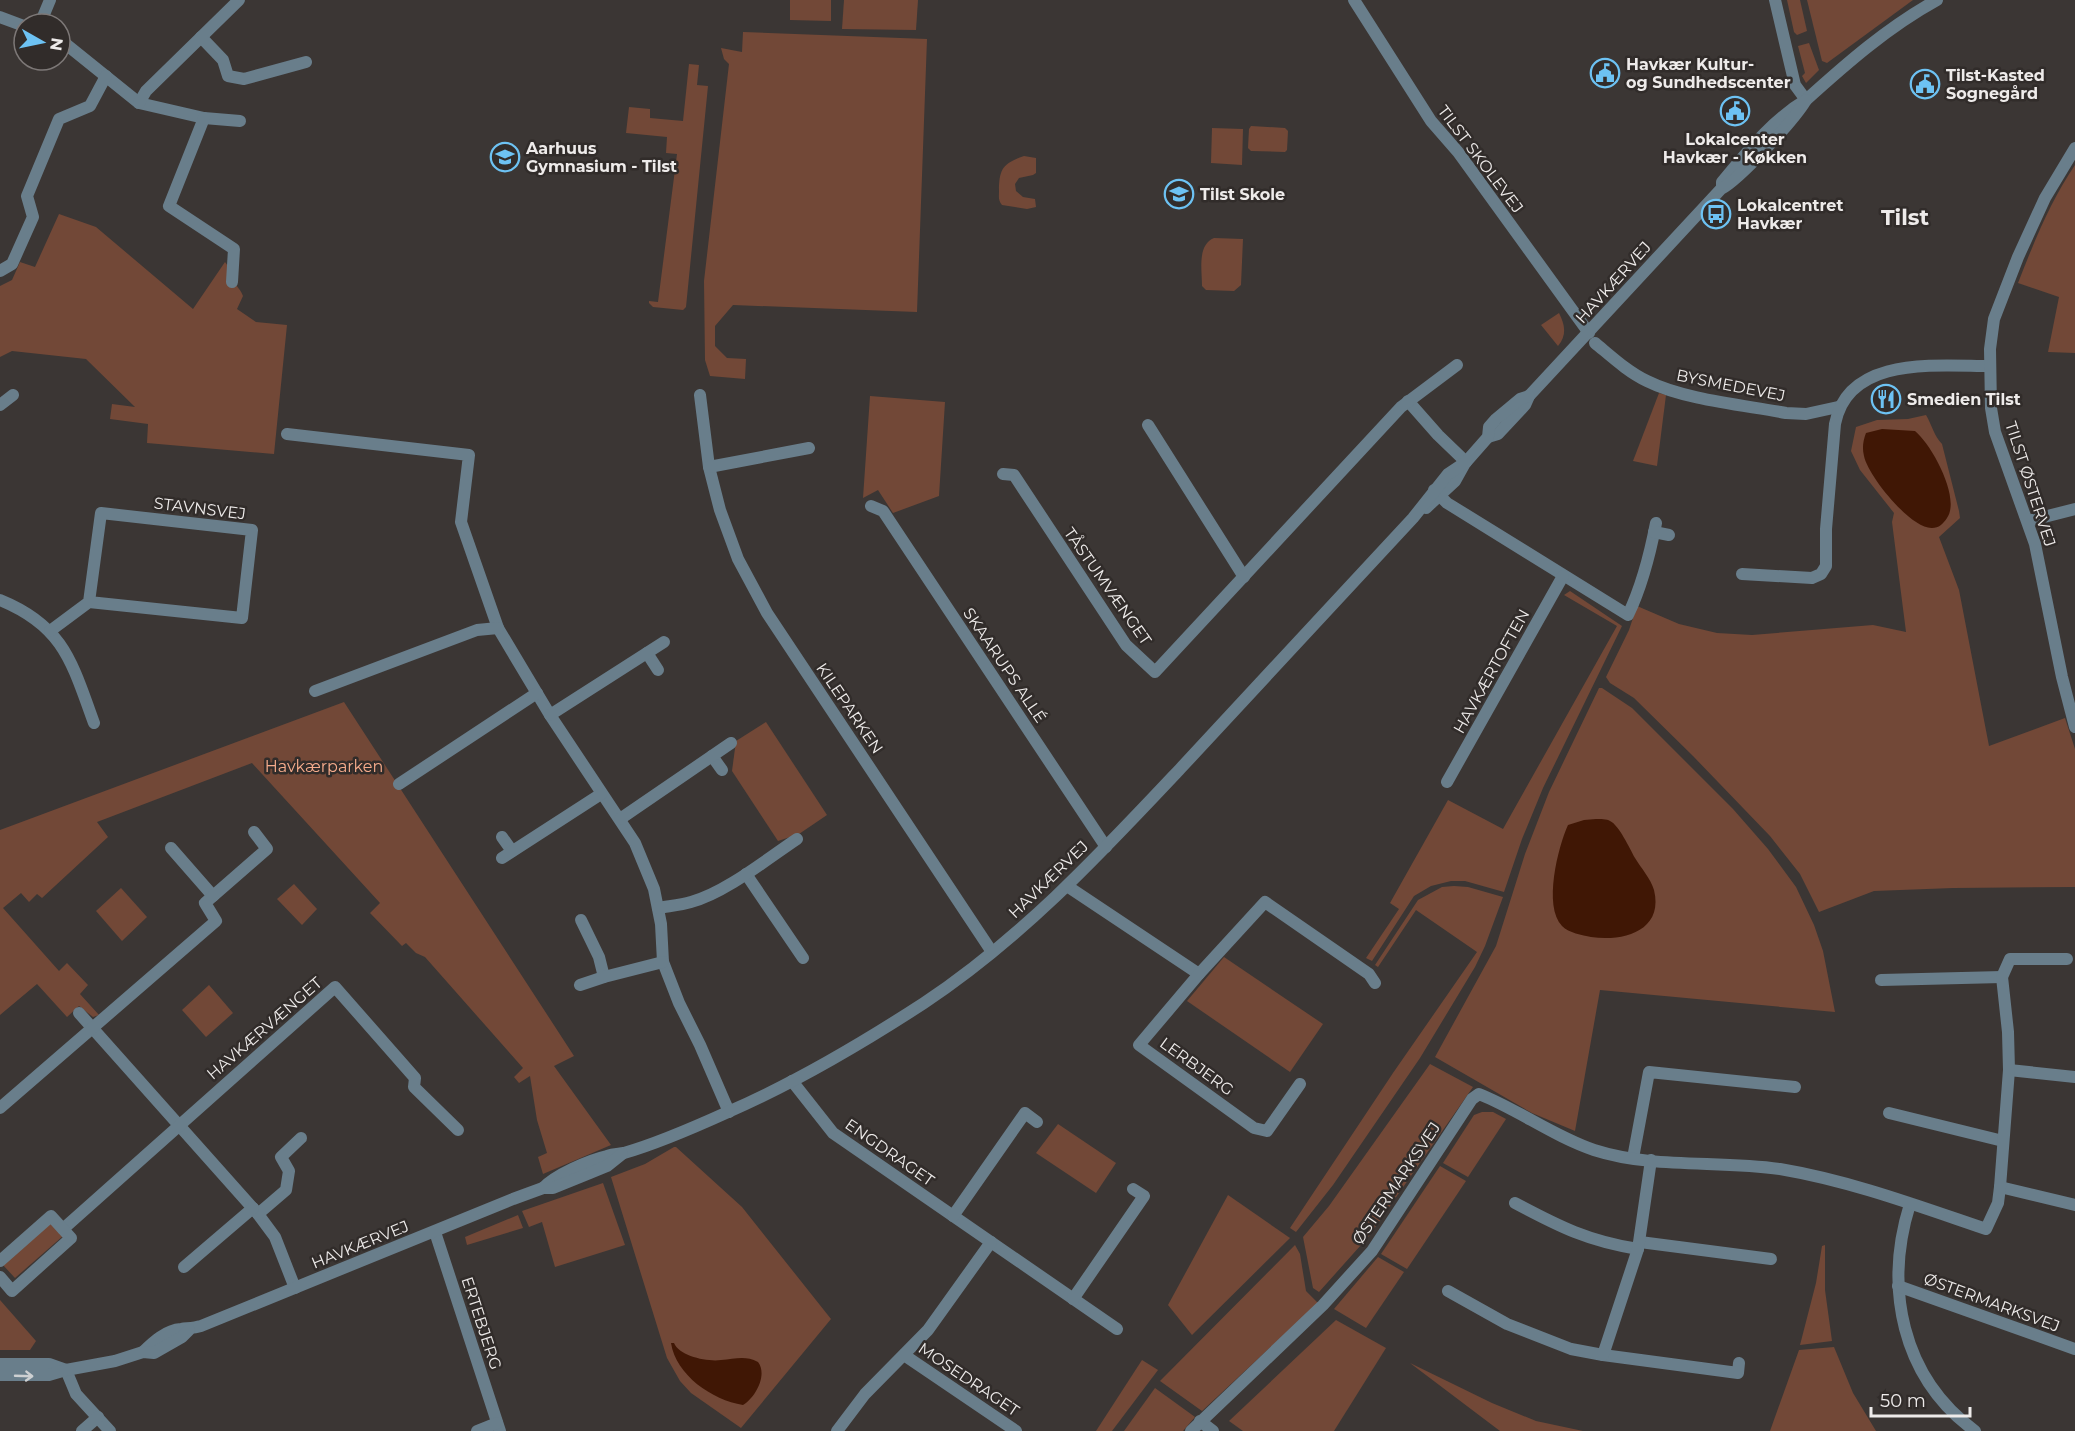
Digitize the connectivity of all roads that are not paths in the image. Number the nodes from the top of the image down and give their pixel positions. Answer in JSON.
{"nodes":[{"id":1,"x":239,"y":0,"type":"edge"},
{"id":2,"x":1354,"y":0,"type":"edge"},
{"id":3,"x":1775,"y":0,"type":"edge"},
{"id":4,"x":1937,"y":0,"type":"edge"},
{"id":5,"x":201,"y":37,"type":"junction"},
{"id":6,"x":72,"y":49,"type":"edge"},
{"id":7,"x":306,"y":62,"type":"dead end"},
{"id":8,"x":106,"y":76,"type":"junction"},
{"id":9,"x":1806,"y":100,"type":"junction"},
{"id":10,"x":139,"y":103,"type":"junction"},
{"id":11,"x":204,"y":117,"type":"junction"},
{"id":12,"x":240,"y":121,"type":"dead end"},
{"id":13,"x":2075,"y":148,"type":"edge"},
{"id":14,"x":0,"y":271,"type":"edge"},
{"id":15,"x":232,"y":282,"type":"dead end"},
{"id":16,"x":1592,"y":338,"type":"junction"},
{"id":17,"x":1457,"y":365,"type":"dead end"},
{"id":18,"x":1990,"y":366,"type":"junction"},
{"id":19,"x":700,"y":394,"type":"dead end"},
{"id":20,"x":13,"y":395,"type":"dead end"},
{"id":21,"x":1408,"y":401,"type":"junction"},
{"id":22,"x":0,"y":405,"type":"edge"},
{"id":23,"x":1838,"y":407,"type":"junction"},
{"id":24,"x":1148,"y":425,"type":"dead end"},
{"id":25,"x":287,"y":434,"type":"dead end"},
{"id":26,"x":809,"y":448,"type":"dead end"},
{"id":27,"x":1466,"y":462,"type":"junction"},
{"id":28,"x":709,"y":467,"type":"junction"},
{"id":29,"x":1003,"y":474,"type":"dead end"},
{"id":30,"x":1437,"y":494,"type":"junction"},
{"id":31,"x":871,"y":506,"type":"dead end"},
{"id":32,"x":2075,"y":509,"type":"edge"},
{"id":33,"x":2028,"y":521,"type":"junction"},
{"id":34,"x":1669,"y":535,"type":"dead end"},
{"id":35,"x":1742,"y":574,"type":"dead end"},
{"id":36,"x":1563,"y":576,"type":"junction"},
{"id":37,"x":1244,"y":577,"type":"junction"},
{"id":38,"x":0,"y":600,"type":"edge"},
{"id":39,"x":89,"y":602,"type":"junction"},
{"id":40,"x":498,"y":628,"type":"junction"},
{"id":41,"x":50,"y":631,"type":"junction"},
{"id":42,"x":664,"y":642,"type":"dead end"},
{"id":43,"x":647,"y":653,"type":"junction"},
{"id":44,"x":657,"y":670,"type":"dead end"},
{"id":45,"x":315,"y":691,"type":"dead end"},
{"id":46,"x":537,"y":693,"type":"junction"},
{"id":47,"x":550,"y":716,"type":"junction"},
{"id":48,"x":94,"y":723,"type":"dead end"},
{"id":49,"x":2075,"y":727,"type":"edge"},
{"id":50,"x":731,"y":743,"type":"dead end"},
{"id":51,"x":712,"y":756,"type":"junction"},
{"id":52,"x":722,"y":770,"type":"dead end"},
{"id":53,"x":1447,"y":782,"type":"dead end"},
{"id":54,"x":399,"y":784,"type":"dead end"},
{"id":55,"x":601,"y":794,"type":"junction"},
{"id":56,"x":620,"y":819,"type":"junction"},
{"id":57,"x":254,"y":832,"type":"dead end"},
{"id":58,"x":502,"y":837,"type":"dead end"},
{"id":59,"x":797,"y":839,"type":"dead end"},
{"id":60,"x":1106,"y":847,"type":"junction"},
{"id":61,"x":171,"y":848,"type":"dead end"},
{"id":62,"x":746,"y":874,"type":"junction"},
{"id":63,"x":1067,"y":886,"type":"junction"},
{"id":64,"x":213,"y":896,"type":"junction"},
{"id":65,"x":658,"y":908,"type":"junction"},
{"id":66,"x":581,"y":920,"type":"dead end"},
{"id":67,"x":992,"y":952,"type":"junction"},
{"id":68,"x":802,"y":958,"type":"dead end"},
{"id":69,"x":2067,"y":959,"type":"dead end"},
{"id":70,"x":663,"y":962,"type":"junction"},
{"id":71,"x":1198,"y":974,"type":"junction"},
{"id":72,"x":604,"y":977,"type":"junction"},
{"id":73,"x":2002,"y":977,"type":"junction"},
{"id":74,"x":1881,"y":980,"type":"dead end"},
{"id":75,"x":1375,"y":983,"type":"dead end"},
{"id":76,"x":580,"y":986,"type":"dead end"},
{"id":77,"x":79,"y":1013,"type":"dead end"},
{"id":78,"x":94,"y":1029,"type":"junction"},
{"id":79,"x":2009,"y":1070,"type":"junction"},
{"id":80,"x":2075,"y":1077,"type":"edge"},
{"id":81,"x":792,"y":1081,"type":"junction"},
{"id":82,"x":1300,"y":1083,"type":"dead end"},
{"id":83,"x":1795,"y":1087,"type":"dead end"},
{"id":84,"x":0,"y":1108,"type":"edge"},
{"id":85,"x":729,"y":1112,"type":"junction"},
{"id":86,"x":1889,"y":1113,"type":"dead end"},
{"id":87,"x":1037,"y":1122,"type":"dead end"},
{"id":88,"x":179,"y":1124,"type":"junction"},
{"id":89,"x":458,"y":1130,"type":"dead end"},
{"id":90,"x":302,"y":1138,"type":"dead end"},
{"id":91,"x":2003,"y":1141,"type":"junction"},
{"id":92,"x":1633,"y":1158,"type":"junction"},
{"id":93,"x":1651,"y":1160,"type":"junction"},
{"id":94,"x":2000,"y":1187,"type":"junction"},
{"id":95,"x":1133,"y":1189,"type":"dead end"},
{"id":96,"x":1515,"y":1203,"type":"dead end"},
{"id":97,"x":1910,"y":1203,"type":"junction"},
{"id":98,"x":2075,"y":1205,"type":"edge"},
{"id":99,"x":255,"y":1211,"type":"junction"},
{"id":100,"x":953,"y":1216,"type":"junction"},
{"id":101,"x":63,"y":1229,"type":"junction"},
{"id":102,"x":435,"y":1232,"type":"junction"},
{"id":103,"x":991,"y":1242,"type":"junction"},
{"id":104,"x":1639,"y":1246,"type":"junction"},
{"id":105,"x":1771,"y":1259,"type":"dead end"},
{"id":106,"x":0,"y":1261,"type":"edge"},
{"id":107,"x":184,"y":1267,"type":"dead end"},
{"id":108,"x":0,"y":1277,"type":"edge"},
{"id":109,"x":1898,"y":1286,"type":"junction"},
{"id":110,"x":295,"y":1288,"type":"junction"},
{"id":111,"x":1448,"y":1291,"type":"dead end"},
{"id":112,"x":1073,"y":1299,"type":"junction"},
{"id":113,"x":1117,"y":1329,"type":"dead end"},
{"id":114,"x":2075,"y":1349,"type":"edge"},
{"id":115,"x":904,"y":1355,"type":"junction"},
{"id":116,"x":1603,"y":1355,"type":"junction"},
{"id":117,"x":1739,"y":1363,"type":"dead end"},
{"id":118,"x":0,"y":1364,"type":"edge"},
{"id":119,"x":66,"y":1370,"type":"junction"},
{"id":120,"x":0,"y":1374,"type":"edge"},
{"id":121,"x":98,"y":1417,"type":"junction"},
{"id":122,"x":1200,"y":1421,"type":"junction"},
{"id":123,"x":498,"y":1427,"type":"edge"},
{"id":124,"x":82,"y":1431,"type":"edge"},
{"id":125,"x":110,"y":1431,"type":"edge"},
{"id":126,"x":477,"y":1431,"type":"edge"},
{"id":127,"x":837,"y":1431,"type":"edge"},
{"id":128,"x":1016,"y":1431,"type":"edge"},
{"id":129,"x":1191,"y":1431,"type":"edge"},
{"id":130,"x":1213,"y":1431,"type":"edge"},
{"id":131,"x":1975,"y":1431,"type":"edge"}],
"edges":[{"from":1,"to":5,"type":"street"},
{"from":2,"to":16,"type":"street","name":"TILST SKOLEVEJ"},
{"from":3,"to":9,"type":"street"},
{"from":4,"to":9,"type":"street","name":"HAVKÆRVEJ"},
{"from":5,"to":7,"type":"street"},
{"from":5,"to":10,"type":"street"},
{"from":6,"to":8,"type":"street"},
{"from":8,"to":10,"type":"street"},
{"from":8,"to":14,"type":"street"},
{"from":9,"to":16,"type":"street","name":"HAVKÆRVEJ"},
{"from":10,"to":11,"type":"street"},
{"from":11,"to":12,"type":"street"},
{"from":11,"to":15,"type":"street"},
{"from":13,"to":18,"type":"street","name":"TILST ØSTERVEJ"},
{"from":16,"to":23,"type":"street","name":"BYSMEDEVEJ"},
{"from":16,"to":27,"type":"street","name":"HAVKÆRVEJ"},
{"from":17,"to":21,"type":"street","name":"TÅSTUMVÆNGET"},
{"from":18,"to":23,"type":"street"},
{"from":18,"to":33,"type":"street","name":"TILST ØSTERVEJ"},
{"from":19,"to":28,"type":"street","name":"KILEPARKEN"},
{"from":20,"to":22,"type":"street"},
{"from":21,"to":27,"type":"street"},
{"from":21,"to":37,"type":"street","name":"TÅSTUMVÆNGET"},
{"from":23,"to":35,"type":"street"},
{"from":24,"to":37,"type":"street"},
{"from":25,"to":40,"type":"street"},
{"from":26,"to":28,"type":"street"},
{"from":27,"to":30,"type":"street","name":"HAVKÆRVEJ"},
{"from":28,"to":67,"type":"street","name":"KILEPARKEN"},
{"from":29,"to":37,"type":"street","name":"TÅSTUMVÆNGET"},
{"from":30,"to":36,"type":"street"},
{"from":30,"to":60,"type":"street","name":"HAVKÆRVEJ"},
{"from":31,"to":60,"type":"street","name":"SKAARUPS ALLÉ"},
{"from":32,"to":33,"type":"street"},
{"from":33,"to":49,"type":"street","name":"TILST ØSTERVEJ"},
{"from":34,"to":36,"type":"street"},
{"from":36,"to":53,"type":"street","name":"HAVKÆRTOFTEN"},
{"from":38,"to":41,"type":"street"},
{"from":39,"to":39,"type":"street","name":"STAVNSVEJ"},
{"from":39,"to":41,"type":"street"},
{"from":40,"to":45,"type":"street"},
{"from":40,"to":46,"type":"street"},
{"from":41,"to":48,"type":"street"},
{"from":42,"to":43,"type":"street"},
{"from":43,"to":44,"type":"street"},
{"from":43,"to":47,"type":"street"},
{"from":46,"to":47,"type":"street"},
{"from":46,"to":54,"type":"street"},
{"from":47,"to":55,"type":"street"},
{"from":50,"to":51,"type":"street"},
{"from":51,"to":52,"type":"street"},
{"from":51,"to":56,"type":"street"},
{"from":55,"to":56,"type":"street"},
{"from":55,"to":58,"type":"street"},
{"from":56,"to":65,"type":"street"},
{"from":57,"to":64,"type":"street"},
{"from":59,"to":62,"type":"street"},
{"from":60,"to":63,"type":"street","name":"HAVKÆRVEJ"},
{"from":61,"to":64,"type":"street"},
{"from":62,"to":65,"type":"street"},
{"from":62,"to":68,"type":"street"},
{"from":63,"to":67,"type":"street","name":"HAVKÆRVEJ"},
{"from":63,"to":71,"type":"street"},
{"from":64,"to":78,"type":"street"},
{"from":65,"to":70,"type":"street"},
{"from":66,"to":72,"type":"street"},
{"from":67,"to":81,"type":"street","name":"HAVKÆRVEJ"},
{"from":69,"to":73,"type":"street"},
{"from":70,"to":72,"type":"street"},
{"from":70,"to":85,"type":"street"},
{"from":71,"to":75,"type":"street","name":"LERBJERG"},
{"from":71,"to":82,"type":"street","name":"LERBJERG"},
{"from":72,"to":76,"type":"street"},
{"from":73,"to":74,"type":"street"},
{"from":73,"to":79,"type":"street","name":"ØSTERMARKSVEJ"},
{"from":77,"to":78,"type":"street"},
{"from":78,"to":84,"type":"street"},
{"from":78,"to":88,"type":"street"},
{"from":79,"to":80,"type":"street"},
{"from":79,"to":91,"type":"street","name":"ØSTERMARKSVEJ"},
{"from":81,"to":85,"type":"street","name":"HAVKÆRVEJ"},
{"from":81,"to":100,"type":"street","name":"ENGDRAGET"},
{"from":83,"to":92,"type":"street"},
{"from":85,"to":102,"type":"street","name":"HAVKÆRVEJ"},
{"from":86,"to":91,"type":"street"},
{"from":87,"to":100,"type":"street"},
{"from":88,"to":89,"type":"street","name":"HAVKÆRVÆNGET"},
{"from":88,"to":99,"type":"street"},
{"from":88,"to":101,"type":"street","name":"HAVKÆRVÆNGET"},
{"from":90,"to":99,"type":"street"},
{"from":91,"to":94,"type":"street","name":"ØSTERMARKSVEJ"},
{"from":92,"to":93,"type":"street","name":"ØSTERMARKSVEJ"},
{"from":92,"to":122,"type":"street","name":"ØSTERMARKSVEJ"},
{"from":93,"to":97,"type":"street","name":"ØSTERMARKSVEJ"},
{"from":93,"to":104,"type":"street"},
{"from":94,"to":97,"type":"street","name":"ØSTERMARKSVEJ"},
{"from":94,"to":98,"type":"street"},
{"from":95,"to":112,"type":"street"},
{"from":96,"to":104,"type":"street"},
{"from":97,"to":109,"type":"street","name":"ØSTERMARKSVEJ"},
{"from":99,"to":107,"type":"street"},
{"from":99,"to":110,"type":"street"},
{"from":100,"to":103,"type":"street","name":"ENGDRAGET"},
{"from":101,"to":106,"type":"street"},
{"from":101,"to":108,"type":"street"},
{"from":102,"to":110,"type":"street","name":"HAVKÆRVEJ"},
{"from":102,"to":123,"type":"street","name":"ERTEBJERG"},
{"from":103,"to":112,"type":"street","name":"ENGDRAGET"},
{"from":103,"to":115,"type":"street","name":"MOSEDRAGET"},
{"from":104,"to":105,"type":"street"},
{"from":104,"to":116,"type":"street"},
{"from":109,"to":114,"type":"street","name":"ØSTERMARKSVEJ"},
{"from":109,"to":131,"type":"street","name":"ØSTERMARKSVEJ"},
{"from":110,"to":119,"type":"street","name":"HAVKÆRVEJ"},
{"from":111,"to":116,"type":"street"},
{"from":112,"to":113,"type":"street","name":"ENGDRAGET"},
{"from":115,"to":127,"type":"street","name":"MOSEDRAGET"},
{"from":115,"to":128,"type":"street","name":"MOSEDRAGET"},
{"from":116,"to":117,"type":"street"},
{"from":118,"to":119,"type":"street","name":"HAVKÆRVEJ"},
{"from":120,"to":119,"type":"street","name":"HAVKÆRVEJ","one_way":true},
{"from":119,"to":121,"type":"street"},
{"from":121,"to":124,"type":"street"},
{"from":121,"to":125,"type":"street"},
{"from":122,"to":129,"type":"street","name":"ØSTERMARKSVEJ"},
{"from":122,"to":130,"type":"street"},
{"from":123,"to":126,"type":"street","name":"ERTEBJERG"}]}
